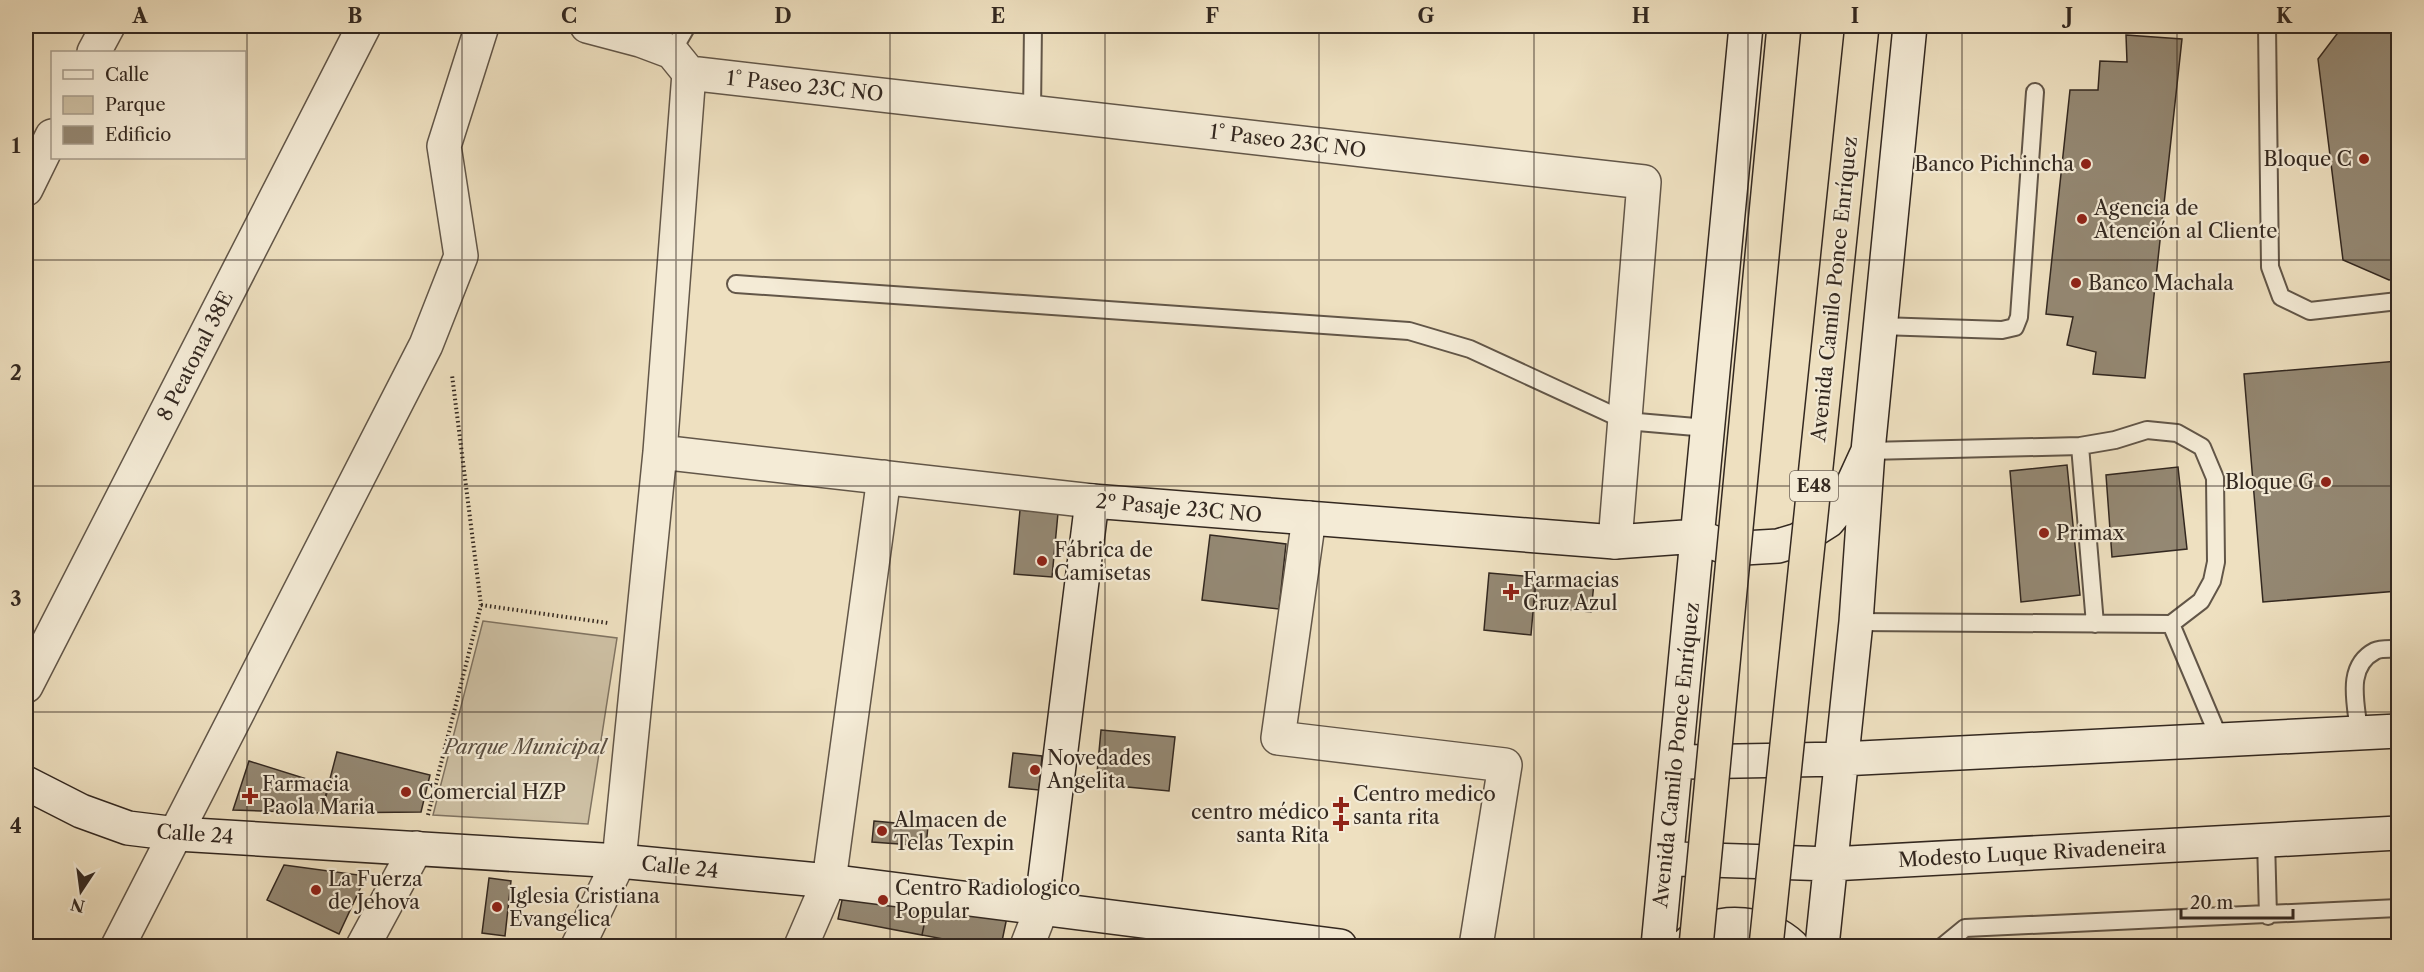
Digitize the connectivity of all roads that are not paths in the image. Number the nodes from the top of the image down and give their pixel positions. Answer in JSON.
{"nodes":[{"id":1,"x":108,"y":26,"type":"edge"},
{"id":2,"x":364,"y":26,"type":"edge"},
{"id":3,"x":482,"y":26,"type":"edge"},
{"id":4,"x":587,"y":26,"type":"edge"},
{"id":5,"x":1033,"y":26,"type":"edge"},
{"id":6,"x":1746,"y":26,"type":"edge"},
{"id":7,"x":1784,"y":26,"type":"edge"},
{"id":8,"x":1862,"y":26,"type":"edge"},
{"id":9,"x":1910,"y":26,"type":"edge"},
{"id":10,"x":2266,"y":26,"type":"edge"},
{"id":11,"x":683,"y":50,"type":"edge"},
{"id":12,"x":95,"y":51,"type":"edge"},
{"id":13,"x":2035,"y":92,"type":"dead end"},
{"id":14,"x":1032,"y":111,"type":"junction"},
{"id":15,"x":51,"y":138,"type":"edge"},
{"id":16,"x":26,"y":189,"type":"edge"},
{"id":17,"x":736,"y":284,"type":"dead end"},
{"id":18,"x":2398,"y":301,"type":"edge"},
{"id":19,"x":1880,"y":326,"type":"junction"},
{"id":20,"x":1626,"y":421,"type":"junction"},
{"id":21,"x":1707,"y":428,"type":"junction"},
{"id":22,"x":2080,"y":446,"type":"junction"},
{"id":23,"x":1868,"y":451,"type":"junction"},
{"id":24,"x":660,"y":452,"type":"junction"},
{"id":25,"x":884,"y":477,"type":"junction"},
{"id":26,"x":1092,"y":501,"type":"junction"},
{"id":27,"x":1309,"y":518,"type":"junction"},
{"id":28,"x":1698,"y":536,"type":"junction"},
{"id":29,"x":1615,"y":542,"type":"junction"},
{"id":30,"x":1856,"y":622,"type":"junction"},
{"id":31,"x":2096,"y":624,"type":"junction"},
{"id":32,"x":2171,"y":624,"type":"junction"},
{"id":33,"x":2398,"y":649,"type":"edge"},
{"id":34,"x":26,"y":686,"type":"edge"},
{"id":35,"x":2398,"y":732,"type":"edge"},
{"id":36,"x":2359,"y":734,"type":"junction"},
{"id":37,"x":2220,"y":740,"type":"junction"},
{"id":38,"x":1841,"y":759,"type":"junction"},
{"id":39,"x":1674,"y":762,"type":"junction"},
{"id":40,"x":26,"y":783,"type":"edge"},
{"id":41,"x":2398,"y":833,"type":"edge"},
{"id":42,"x":177,"y":834,"type":"junction"},
{"id":43,"x":2266,"y":840,"type":"junction"},
{"id":44,"x":420,"y":848,"type":"junction"},
{"id":45,"x":1666,"y":858,"type":"junction"},
{"id":46,"x":619,"y":861,"type":"junction"},
{"id":47,"x":1831,"y":864,"type":"junction"},
{"id":48,"x":829,"y":881,"type":"junction"},
{"id":49,"x":2398,"y":908,"type":"edge"},
{"id":50,"x":1041,"y":910,"type":"junction"},
{"id":51,"x":2268,"y":916,"type":"junction"},
{"id":52,"x":118,"y":946,"type":"edge"},
{"id":53,"x":363,"y":946,"type":"edge"},
{"id":54,"x":578,"y":946,"type":"edge"},
{"id":55,"x":801,"y":946,"type":"edge"},
{"id":56,"x":1027,"y":946,"type":"edge"},
{"id":57,"x":1340,"y":946,"type":"edge"},
{"id":58,"x":1476,"y":946,"type":"edge"},
{"id":59,"x":1658,"y":946,"type":"edge"},
{"id":60,"x":1685,"y":946,"type":"edge"},
{"id":61,"x":1696,"y":946,"type":"edge"},
{"id":62,"x":1766,"y":946,"type":"edge"},
{"id":63,"x":1792,"y":946,"type":"edge"},
{"id":64,"x":1822,"y":946,"type":"edge"},
{"id":65,"x":1943,"y":946,"type":"edge"}],
"edges":[{"from":1,"to":12,"type":"street"},
{"from":2,"to":34,"type":"street","name":"8 Peatonal 38E"},
{"from":3,"to":42,"type":"street"},
{"from":4,"to":11,"type":"street","name":"1° Paseo 23C NO"},
{"from":5,"to":14,"type":"lane"},
{"from":6,"to":21,"type":"street","name":"Avenida Camilo Ponce Enríquez"},
{"from":7,"to":61,"type":"main road","name":"Avenida Camilo Ponce Enríquez","bridge":true},
{"from":8,"to":62,"type":"main road","name":"Avenida Camilo Ponce Enríquez","number":"E48","bridge":true},
{"from":9,"to":19,"type":"street","number":"E48"},
{"from":10,"to":18,"type":"lane"},
{"from":11,"to":14,"type":"street","name":"1° Paseo 23C NO"},
{"from":11,"to":24,"type":"street"},
{"from":13,"to":19,"type":"lane"},
{"from":14,"to":20,"type":"street","name":"1° Paseo 23C NO"},
{"from":15,"to":16,"type":"street"},
{"from":17,"to":20,"type":"lane"},
{"from":19,"to":23,"type":"street","number":"E48"},
{"from":20,"to":21,"type":"lane"},
{"from":20,"to":29,"type":"street","name":"1° Paseo 23C NO"},
{"from":21,"to":28,"type":"street","name":"Avenida Camilo Ponce Enríquez"},
{"from":22,"to":23,"type":"lane"},
{"from":22,"to":31,"type":"lane"},
{"from":22,"to":32,"type":"lane"},
{"from":23,"to":28,"type":"street"},
{"from":23,"to":30,"type":"street","number":"E48"},
{"from":24,"to":25,"type":"street","name":"2º Pasaje 23C NO"},
{"from":24,"to":46,"type":"street"},
{"from":25,"to":26,"type":"street","name":"2º Pasaje 23C NO"},
{"from":25,"to":48,"type":"street"},
{"from":26,"to":27,"type":"street","name":"2º Pasaje 23C NO"},
{"from":26,"to":50,"type":"street"},
{"from":27,"to":29,"type":"street","name":"2º Pasaje 23C NO"},
{"from":27,"to":58,"type":"street"},
{"from":28,"to":29,"type":"street","name":"2º Pasaje 23C NO"},
{"from":28,"to":39,"type":"street","name":"Avenida Camilo Ponce Enríquez"},
{"from":30,"to":31,"type":"lane"},
{"from":30,"to":38,"type":"street","number":"E48"},
{"from":31,"to":32,"type":"lane"},
{"from":32,"to":37,"type":"lane"},
{"from":33,"to":36,"type":"lane"},
{"from":35,"to":36,"type":"street"},
{"from":36,"to":37,"type":"street"},
{"from":37,"to":38,"type":"street"},
{"from":38,"to":39,"type":"street"},
{"from":38,"to":47,"type":"street","number":"E48"},
{"from":39,"to":45,"type":"street","name":"Avenida Camilo Ponce Enríquez"},
{"from":40,"to":42,"type":"street","name":"Calle 24"},
{"from":41,"to":43,"type":"street","name":"Modesto Luque Rivadeneira"},
{"from":42,"to":44,"type":"street","name":"Calle 24"},
{"from":42,"to":52,"type":"street"},
{"from":43,"to":47,"type":"street","name":"Modesto Luque Rivadeneira"},
{"from":43,"to":51,"type":"lane"},
{"from":44,"to":46,"type":"street","name":"Calle 24"},
{"from":44,"to":53,"type":"street"},
{"from":45,"to":47,"type":"street","name":"Modesto Luque Rivadeneira"},
{"from":45,"to":59,"type":"street","name":"Avenida Camilo Ponce Enríquez"},
{"from":46,"to":48,"type":"street","name":"Calle 24"},
{"from":46,"to":54,"type":"street"},
{"from":47,"to":64,"type":"street","number":"E48"},
{"from":48,"to":50,"type":"street","name":"Calle 24"},
{"from":48,"to":55,"type":"street"},
{"from":49,"to":51,"type":"lane"},
{"from":50,"to":56,"type":"street"},
{"from":50,"to":57,"type":"street","name":"Calle 24"},
{"from":51,"to":65,"type":"lane"},
{"from":60,"to":63,"type":"street"}]}
